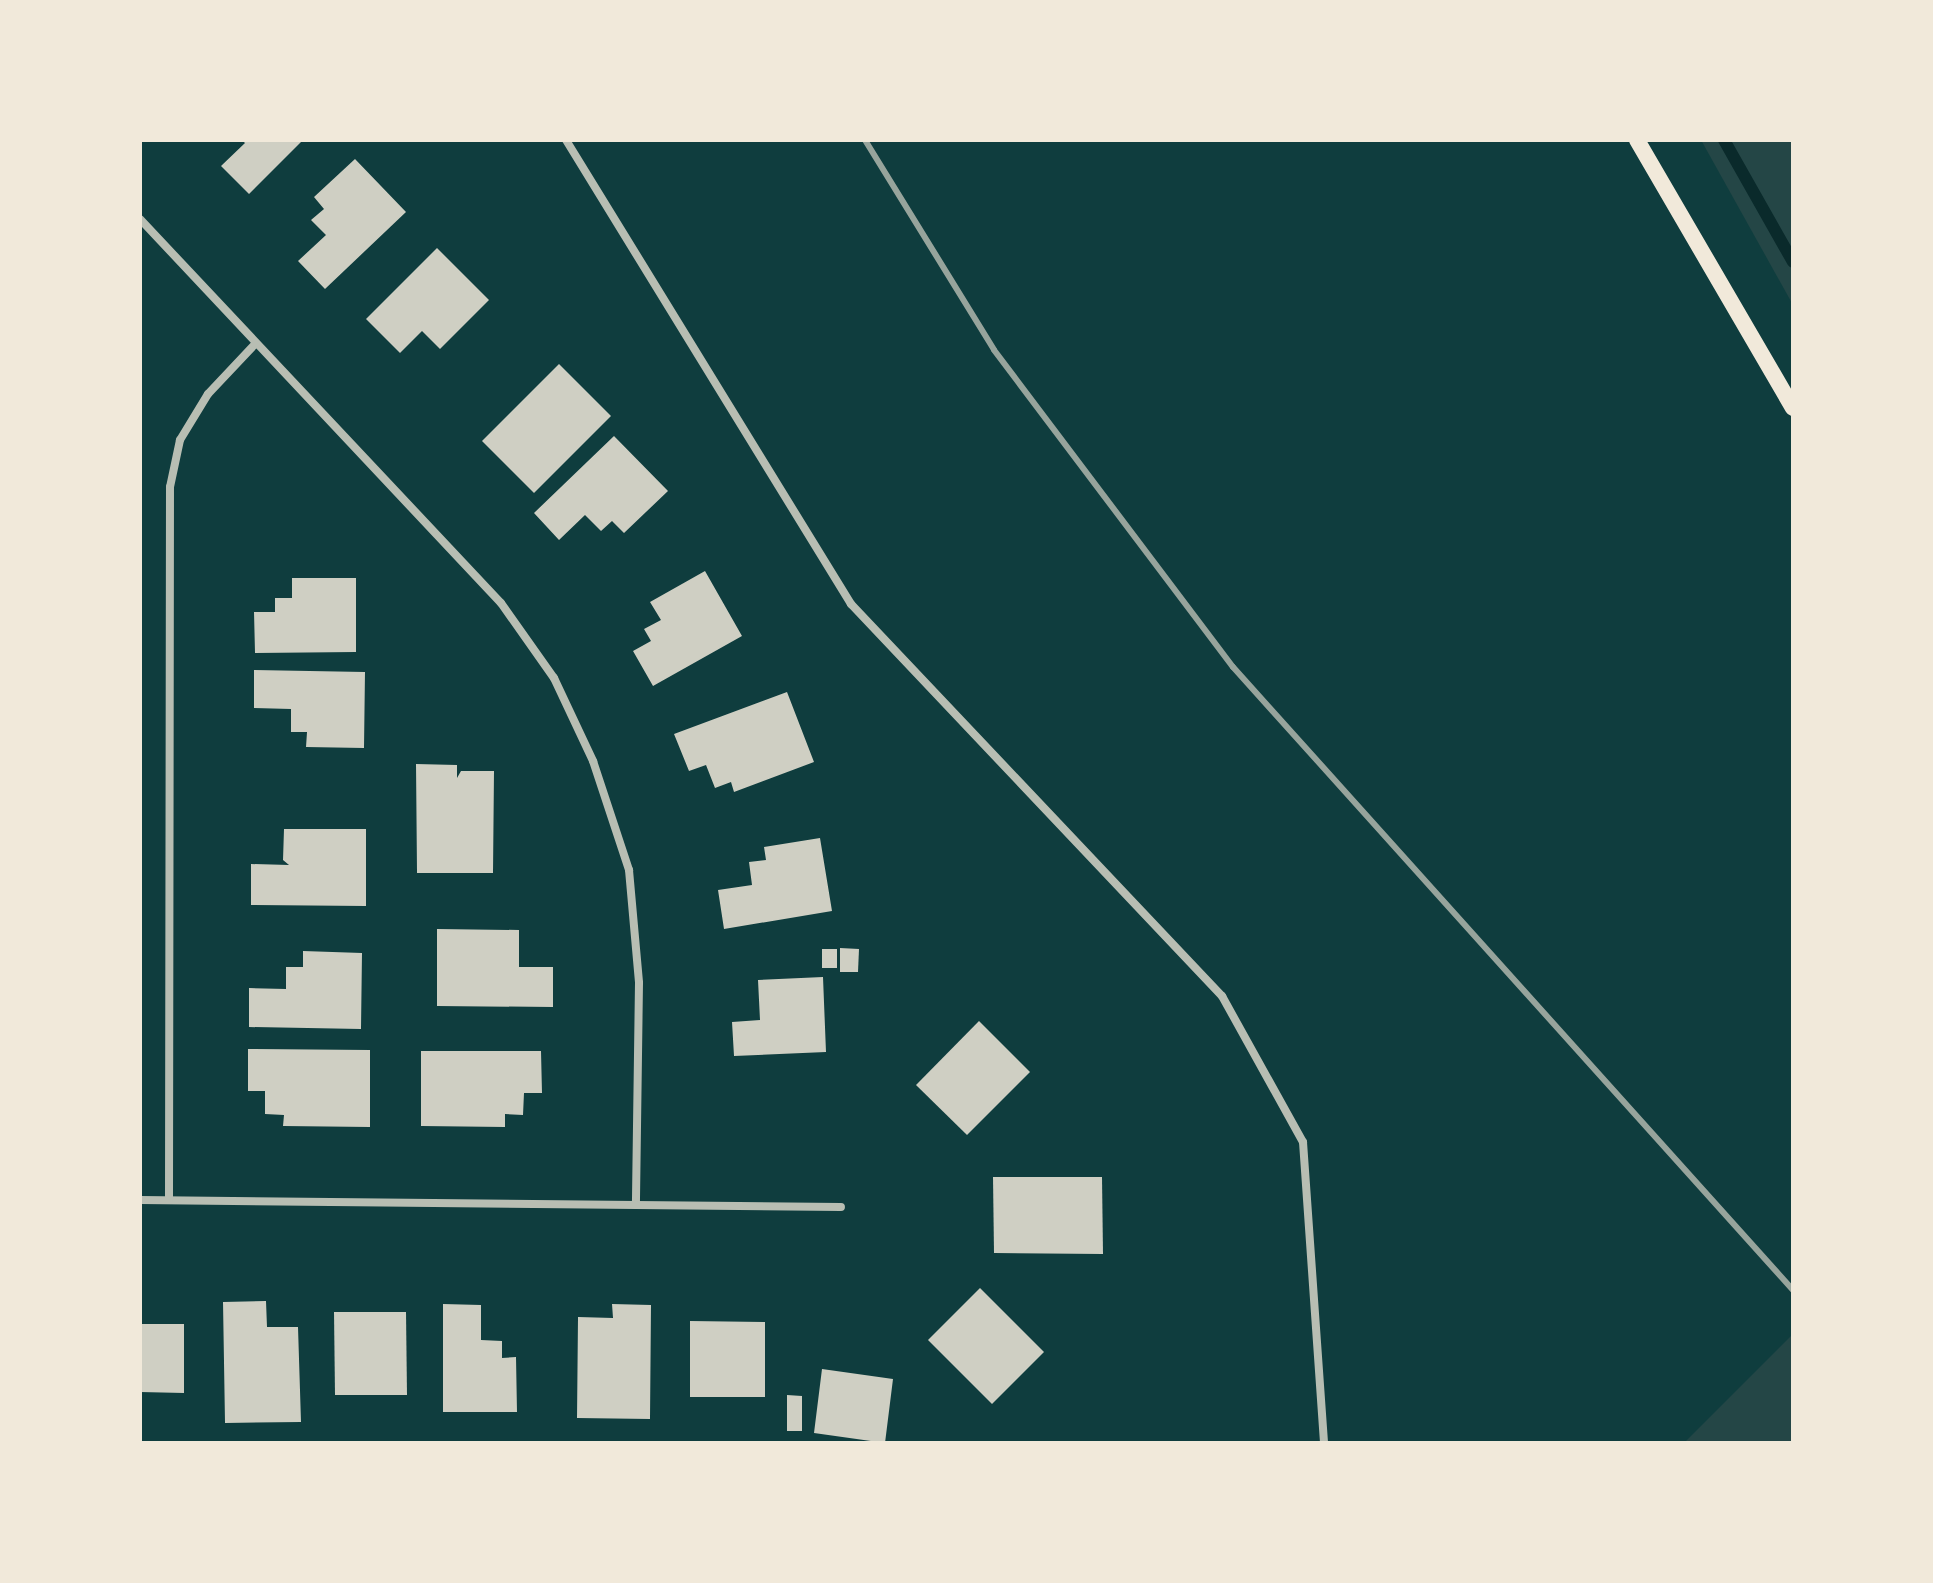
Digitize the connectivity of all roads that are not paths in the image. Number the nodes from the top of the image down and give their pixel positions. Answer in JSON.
{"nodes":[{"id":1,"x":566,"y":140,"type":"edge"},
{"id":2,"x":1637,"y":140,"type":"edge"},
{"id":3,"x":140,"y":219,"type":"edge"},
{"id":4,"x":256,"y":343,"type":"junction"},
{"id":5,"x":1793,"y":408,"type":"edge"},
{"id":6,"x":140,"y":1200,"type":"edge"},
{"id":7,"x":169,"y":1200,"type":"junction"},
{"id":8,"x":636,"y":1205,"type":"junction"},
{"id":9,"x":841,"y":1207,"type":"dead end"},
{"id":10,"x":1324,"y":1443,"type":"edge"}],
"edges":[{"from":1,"to":10,"type":"street"},
{"from":2,"to":5,"type":"main road"},
{"from":3,"to":4,"type":"street"},
{"from":4,"to":7,"type":"street"},
{"from":4,"to":8,"type":"street"},
{"from":6,"to":7,"type":"street"},
{"from":7,"to":8,"type":"street"},
{"from":8,"to":9,"type":"street"}]}
